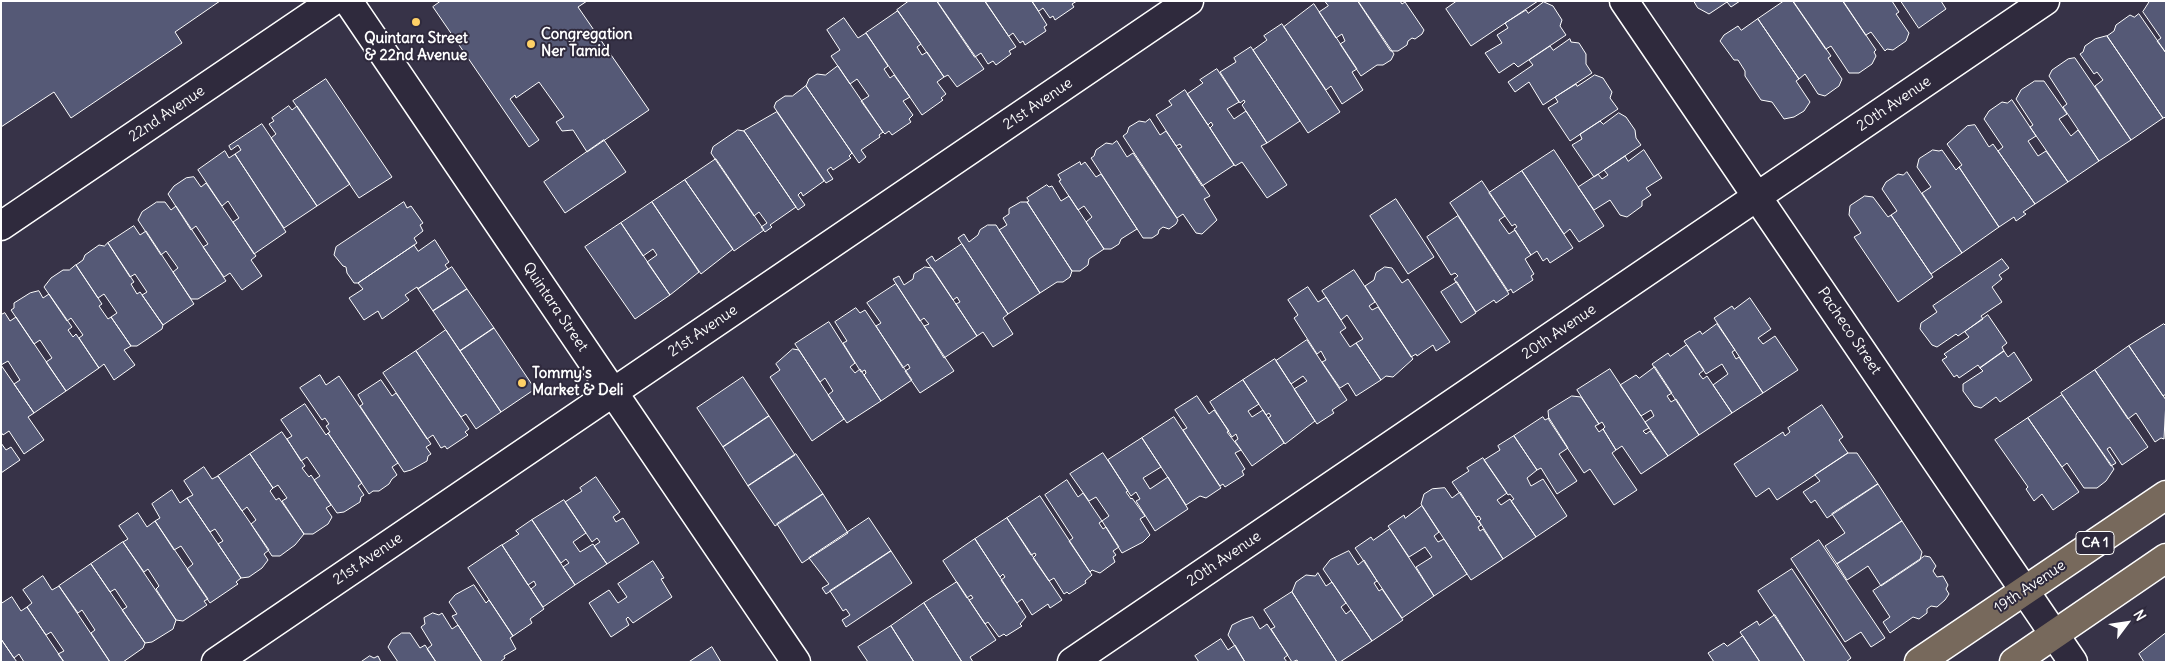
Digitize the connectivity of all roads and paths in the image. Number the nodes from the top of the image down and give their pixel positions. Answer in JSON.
{"nodes":[{"id":1,"x":333,"y":1,"type":"edge"},
{"id":2,"x":348,"y":1,"type":"edge"},
{"id":3,"x":1189,"y":1,"type":"edge"},
{"id":4,"x":1624,"y":1,"type":"edge"},
{"id":5,"x":2045,"y":1,"type":"edge"},
{"id":6,"x":1757,"y":197,"type":"junction"},
{"id":7,"x":1,"y":226,"type":"edge"},
{"id":8,"x":613,"y":392,"type":"junction"},
{"id":9,"x":2166,"y":495,"type":"edge"},
{"id":10,"x":2166,"y":558,"type":"edge"},
{"id":11,"x":2025,"y":591,"type":"junction"},
{"id":12,"x":2054,"y":634,"type":"junction"},
{"id":13,"x":216,"y":662,"type":"edge"},
{"id":14,"x":796,"y":662,"type":"edge"},
{"id":15,"x":1072,"y":662,"type":"edge"},
{"id":16,"x":1920,"y":662,"type":"edge"},
{"id":17,"x":2014,"y":662,"type":"edge"},
{"id":18,"x":2073,"y":662,"type":"edge"}],
"edges":[{"from":1,"to":7,"type":"street","name":"22nd Avenue"},
{"from":2,"to":8,"type":"street","name":"Quintara Street"},
{"from":3,"to":8,"type":"street","name":"21st Avenue"},
{"from":4,"to":6,"type":"street","name":"Pacheco Street"},
{"from":5,"to":6,"type":"street","name":"20th Avenue"},
{"from":6,"to":11,"type":"street","name":"Pacheco Street"},
{"from":6,"to":15,"type":"street","name":"20th Avenue"},
{"from":8,"to":13,"type":"street","name":"21st Avenue"},
{"from":8,"to":14,"type":"street","name":"Quintara Street"},
{"from":9,"to":11,"type":"highway","name":"19th Avenue","number":"CA 1"},
{"from":10,"to":12,"type":"highway"},
{"from":11,"to":12,"type":"street","name":"Pacheco Street"},
{"from":11,"to":16,"type":"highway","name":"19th Avenue","number":"CA 1"},
{"from":12,"to":17,"type":"highway"},
{"from":12,"to":18,"type":"street","name":"Pacheco Street"}]}
